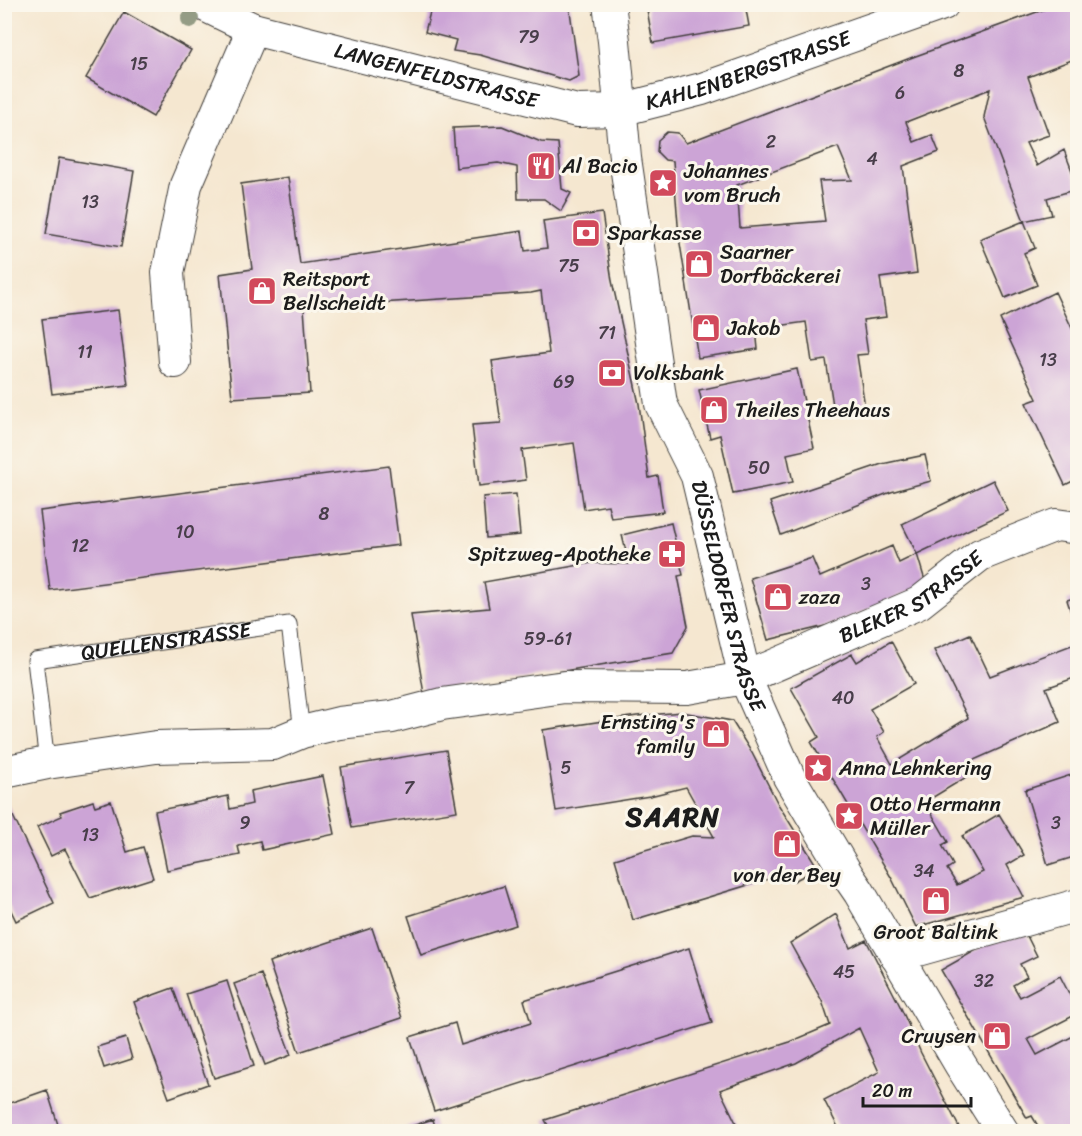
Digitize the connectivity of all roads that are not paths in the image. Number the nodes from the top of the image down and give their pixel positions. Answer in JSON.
{"nodes":[{"id":1,"x":202,"y":4,"type":"edge"},
{"id":2,"x":609,"y":4,"type":"edge"},
{"id":3,"x":943,"y":4,"type":"edge"},
{"id":4,"x":253,"y":29,"type":"junction"},
{"id":5,"x":620,"y":110,"type":"junction"},
{"id":6,"x":175,"y":362,"type":"dead end"},
{"id":7,"x":1077,"y":528,"type":"edge"},
{"id":8,"x":745,"y":678,"type":"junction"},
{"id":9,"x":302,"y":732,"type":"junction"},
{"id":10,"x":47,"y":763,"type":"junction"},
{"id":11,"x":4,"y":772,"type":"edge"},
{"id":12,"x":1077,"y":905,"type":"edge"},
{"id":13,"x":896,"y":956,"type":"junction"},
{"id":14,"x":1003,"y":1131,"type":"edge"}],
"edges":[{"from":1,"to":4,"type":"street","name":"LANGENFELDSTRASSE"},
{"from":2,"to":5,"type":"street","name":"DÜSSELDORFER STRASSE"},
{"from":3,"to":5,"type":"street","name":"KAHLENBERGSTRASSE"},
{"from":4,"to":5,"type":"street","name":"LANGENFELDSTRASSE"},
{"from":4,"to":6,"type":"street"},
{"from":5,"to":8,"type":"street","name":"DÜSSELDORFER STRASSE"},
{"from":7,"to":8,"type":"street","name":"BLEKER STRASSE"},
{"from":8,"to":9,"type":"street"},
{"from":8,"to":13,"type":"street","name":"DÜSSELDORFER STRASSE"},
{"from":9,"to":10,"type":"street"},
{"from":9,"to":10,"type":"lane","name":"QUELLENSTRASSE"},
{"from":10,"to":11,"type":"street"},
{"from":12,"to":13,"type":"street"},
{"from":13,"to":14,"type":"street","name":"DÜSSELDORFER STRASSE"}]}
